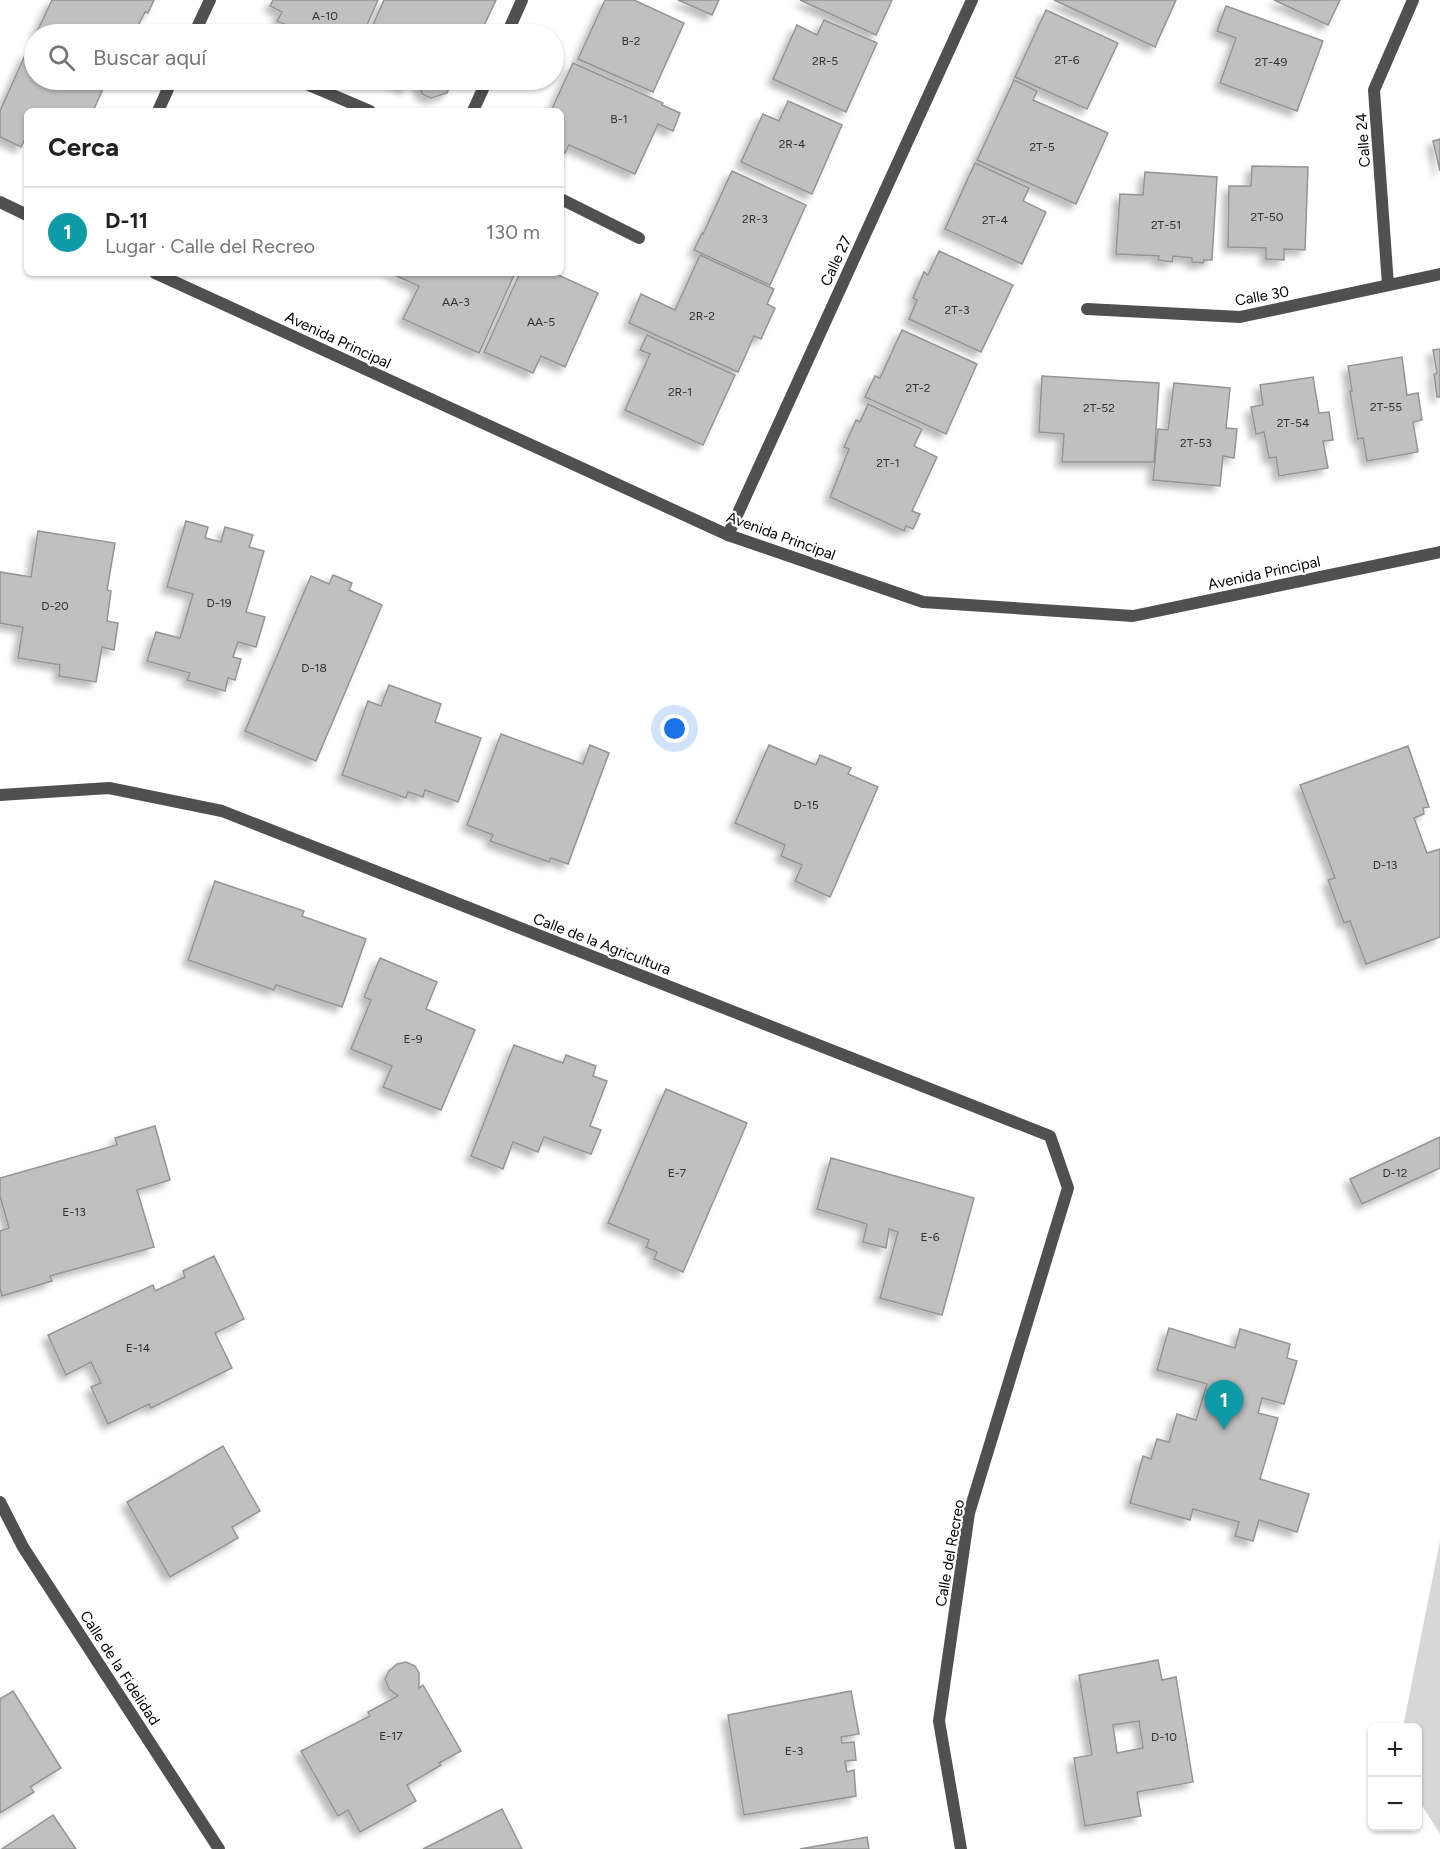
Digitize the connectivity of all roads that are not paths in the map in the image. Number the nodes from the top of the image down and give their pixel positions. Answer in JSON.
{"nodes":[{"id":1,"x":210,"y":0,"type":"edge"},
{"id":2,"x":522,"y":0,"type":"edge"},
{"id":3,"x":972,"y":0,"type":"edge"},
{"id":4,"x":1413,"y":0,"type":"edge"},
{"id":5,"x":199,"y":24,"type":"edge"},
{"id":6,"x":511,"y":24,"type":"edge"},
{"id":7,"x":167,"y":90,"type":"edge"},
{"id":8,"x":321,"y":90,"type":"edge"},
{"id":9,"x":482,"y":90,"type":"edge"},
{"id":10,"x":159,"y":108,"type":"edge"},
{"id":11,"x":363,"y":108,"type":"edge"},
{"id":12,"x":474,"y":108,"type":"edge"},
{"id":13,"x":564,"y":200,"type":"edge"},
{"id":14,"x":0,"y":202,"type":"edge"},
{"id":15,"x":24,"y":213,"type":"edge"},
{"id":16,"x":639,"y":237,"type":"dead end"},
{"id":17,"x":1440,"y":274,"type":"edge"},
{"id":18,"x":162,"y":276,"type":"edge"},
{"id":19,"x":1388,"y":285,"type":"junction"},
{"id":20,"x":1087,"y":309,"type":"dead end"},
{"id":21,"x":728,"y":534,"type":"junction"},
{"id":22,"x":1440,"y":552,"type":"edge"},
{"id":23,"x":0,"y":795,"type":"edge"},
{"id":24,"x":1043,"y":1270,"type":"joint"},
{"id":25,"x":0,"y":1502,"type":"edge"},
{"id":26,"x":219,"y":1849,"type":"edge"},
{"id":27,"x":961,"y":1849,"type":"edge"}],
"edges":[{"from":1,"to":5,"type":"street"},
{"from":2,"to":6,"type":"street"},
{"from":3,"to":21,"type":"street","name":"Calle 27"},
{"from":4,"to":19,"type":"street","name":"Calle 24"},
{"from":7,"to":10,"type":"street"},
{"from":8,"to":11,"type":"street"},
{"from":9,"to":12,"type":"street"},
{"from":13,"to":16,"type":"street"},
{"from":14,"to":15,"type":"street"},
{"from":17,"to":19,"type":"street","name":"Calle 30"},
{"from":18,"to":21,"type":"street","name":"Avenida Principal"},
{"from":19,"to":20,"type":"street","name":"Calle 30"},
{"from":21,"to":22,"type":"street","name":"Avenida Principal"},
{"from":23,"to":24,"type":"street","name":"Calle de la Agricultura"},
{"from":24,"to":27,"type":"street","name":"Calle del Recreo"},
{"from":25,"to":26,"type":"street","name":"Calle de la Fidelidad"}]}
